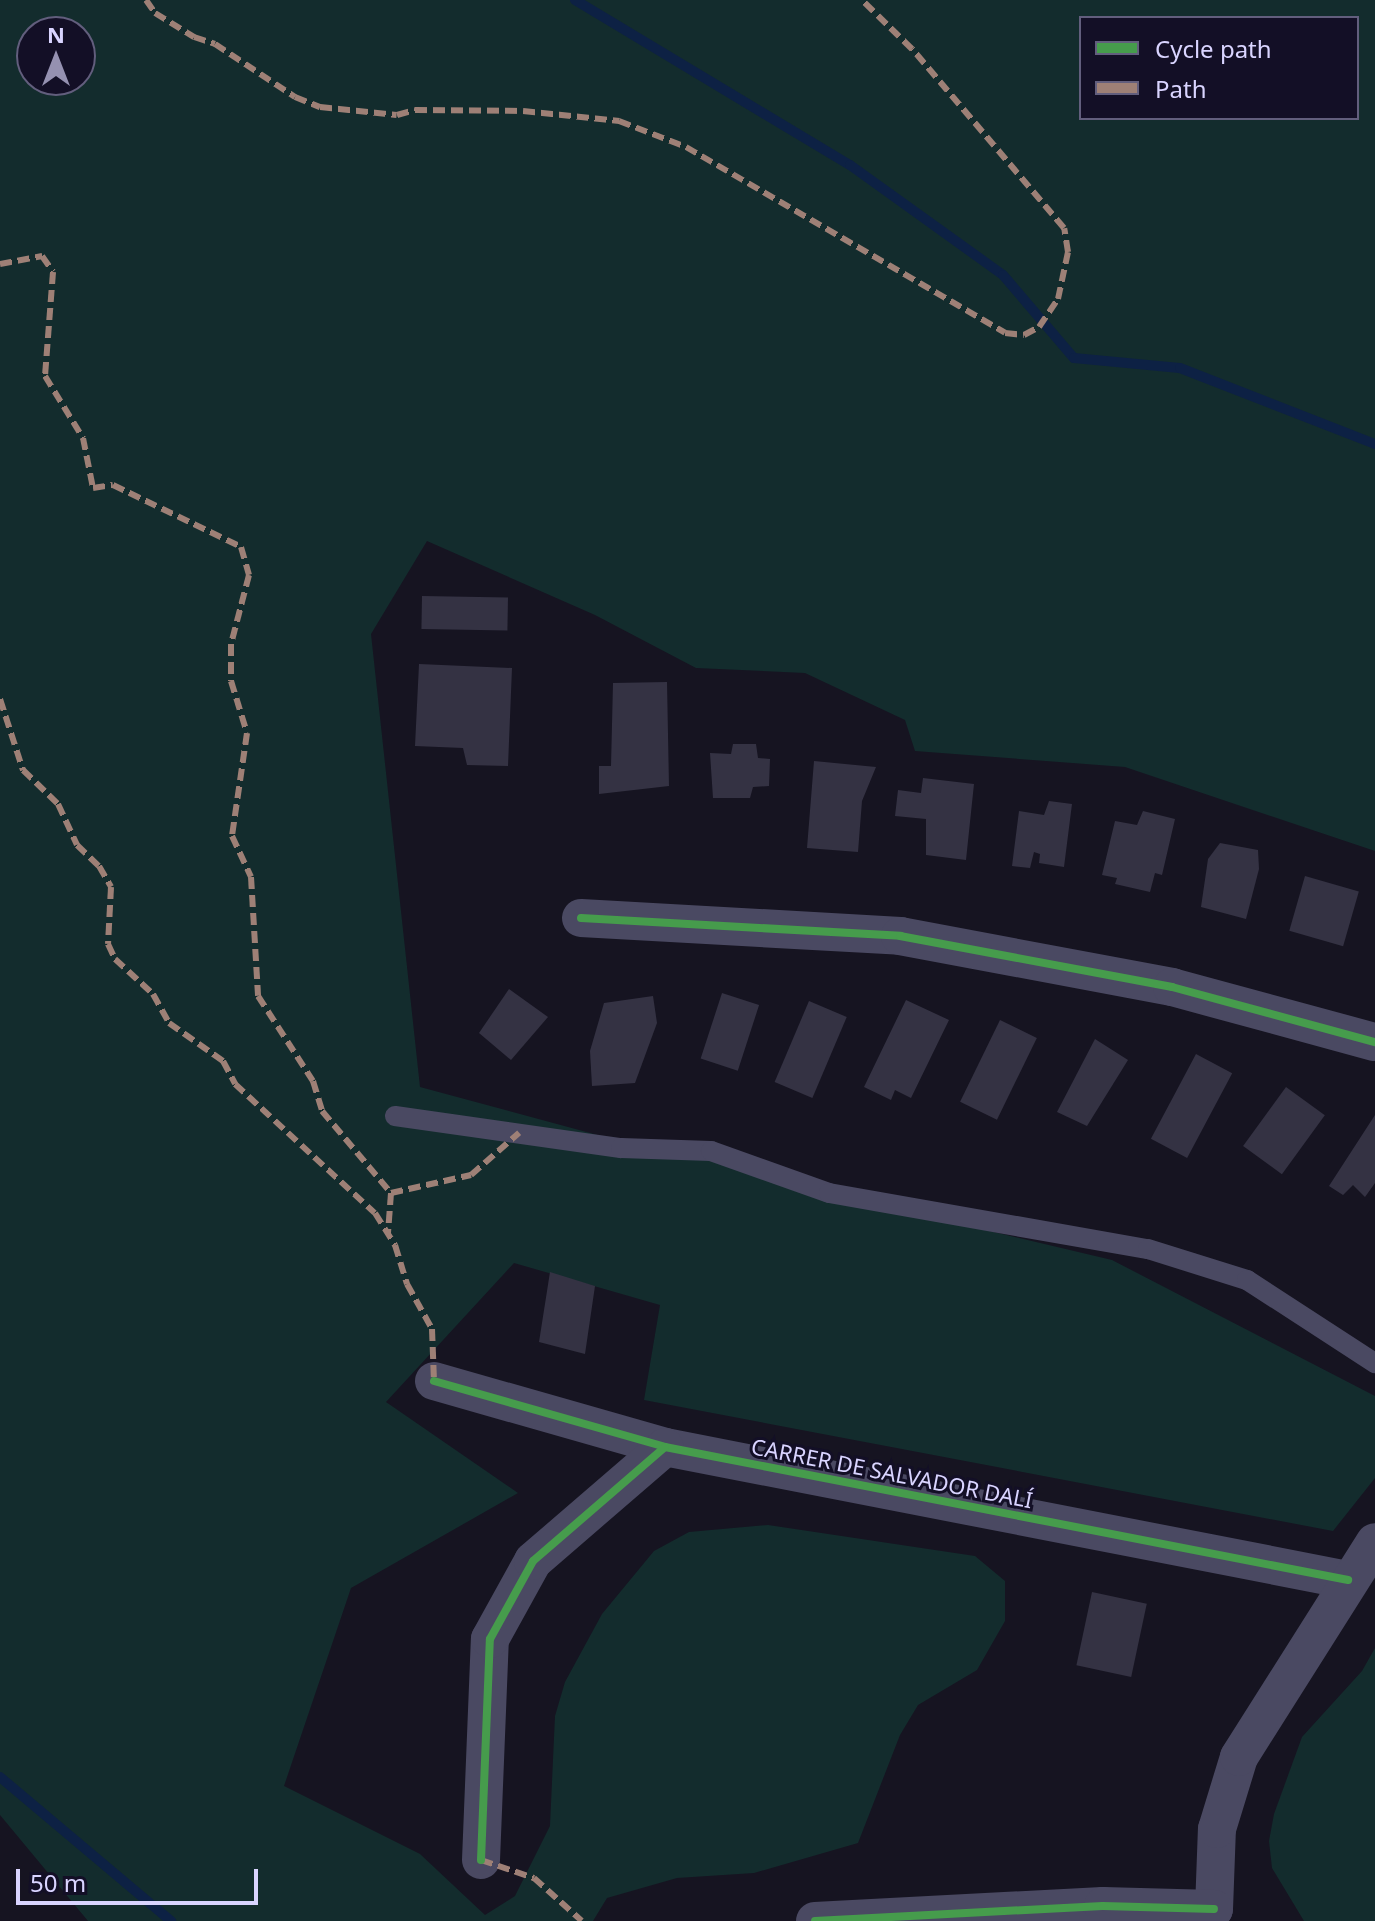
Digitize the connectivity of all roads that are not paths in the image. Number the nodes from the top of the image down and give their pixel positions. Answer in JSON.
{"nodes":[{"id":1,"x":581,"y":918,"type":"dead end"},
{"id":2,"x":1375,"y":1042,"type":"edge"},
{"id":3,"x":395,"y":1116,"type":"dead end"},
{"id":4,"x":1375,"y":1363,"type":"edge"},
{"id":5,"x":434,"y":1381,"type":"dead end"},
{"id":6,"x":665,"y":1447,"type":"junction"},
{"id":7,"x":1375,"y":1542,"type":"edge"},
{"id":8,"x":1348,"y":1580,"type":"junction"},
{"id":9,"x":481,"y":1860,"type":"dead end"},
{"id":10,"x":1218,"y":1915,"type":"edge"},
{"id":11,"x":815,"y":1921,"type":"edge"}],
"edges":[{"from":1,"to":2,"type":"street"},
{"from":3,"to":4,"type":"lane"},
{"from":5,"to":6,"type":"street","name":"CARRER DE SALVADOR DALÍ"},
{"from":6,"to":8,"type":"street","name":"CARRER DE SALVADOR DALÍ"},
{"from":6,"to":9,"type":"street"},
{"from":7,"to":8,"type":"street"},
{"from":8,"to":10,"type":"street"},
{"from":10,"to":11,"type":"street"}]}
